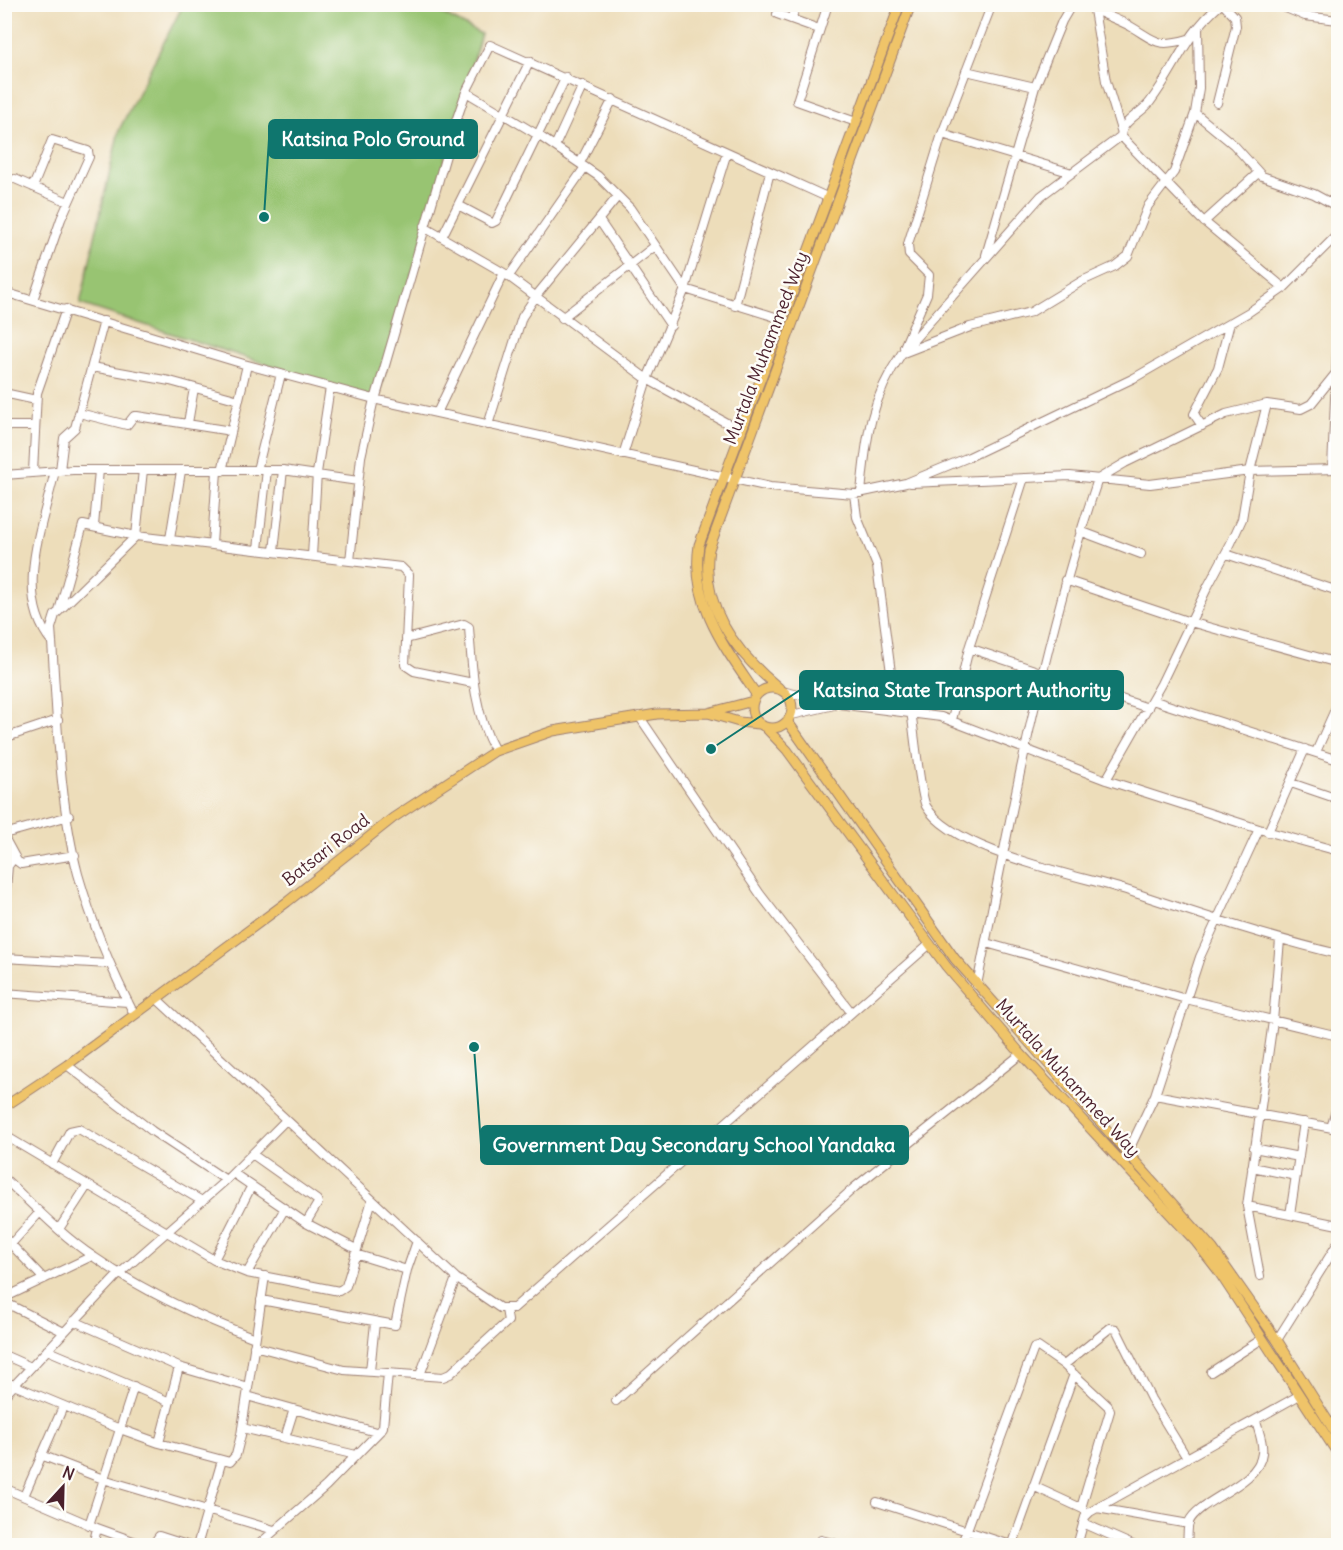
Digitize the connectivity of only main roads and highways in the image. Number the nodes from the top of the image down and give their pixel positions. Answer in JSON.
{"nodes":[{"id":1,"x":900,"y":4,"type":"edge"},
{"id":2,"x":911,"y":4,"type":"edge"},
{"id":3,"x":782,"y":690,"type":"junction"},
{"id":4,"x":754,"y":698,"type":"junction"},
{"id":5,"x":708,"y":713,"type":"junction"},
{"id":6,"x":790,"y":718,"type":"junction"},
{"id":7,"x":762,"y":725,"type":"junction"},
{"id":8,"x":4,"y":1107,"type":"edge"},
{"id":9,"x":1338,"y":1437,"type":"edge"},
{"id":10,"x":1338,"y":1454,"type":"edge"}],
"edges":[{"from":1,"to":4,"type":"main road"},
{"from":2,"to":3,"type":"main road","name":"Murtala Muhammed Way"},
{"from":3,"to":4,"type":"main road"},
{"from":3,"to":6,"type":"main road"},
{"from":4,"to":5,"type":"main road"},
{"from":4,"to":7,"type":"main road"},
{"from":5,"to":7,"type":"main road"},
{"from":5,"to":8,"type":"main road","name":"Batsari Road"},
{"from":6,"to":7,"type":"main road"},
{"from":6,"to":9,"type":"main road","name":"Murtala Muhammed Way"},
{"from":7,"to":10,"type":"main road","name":"Murtala Muhammed Way"}]}
